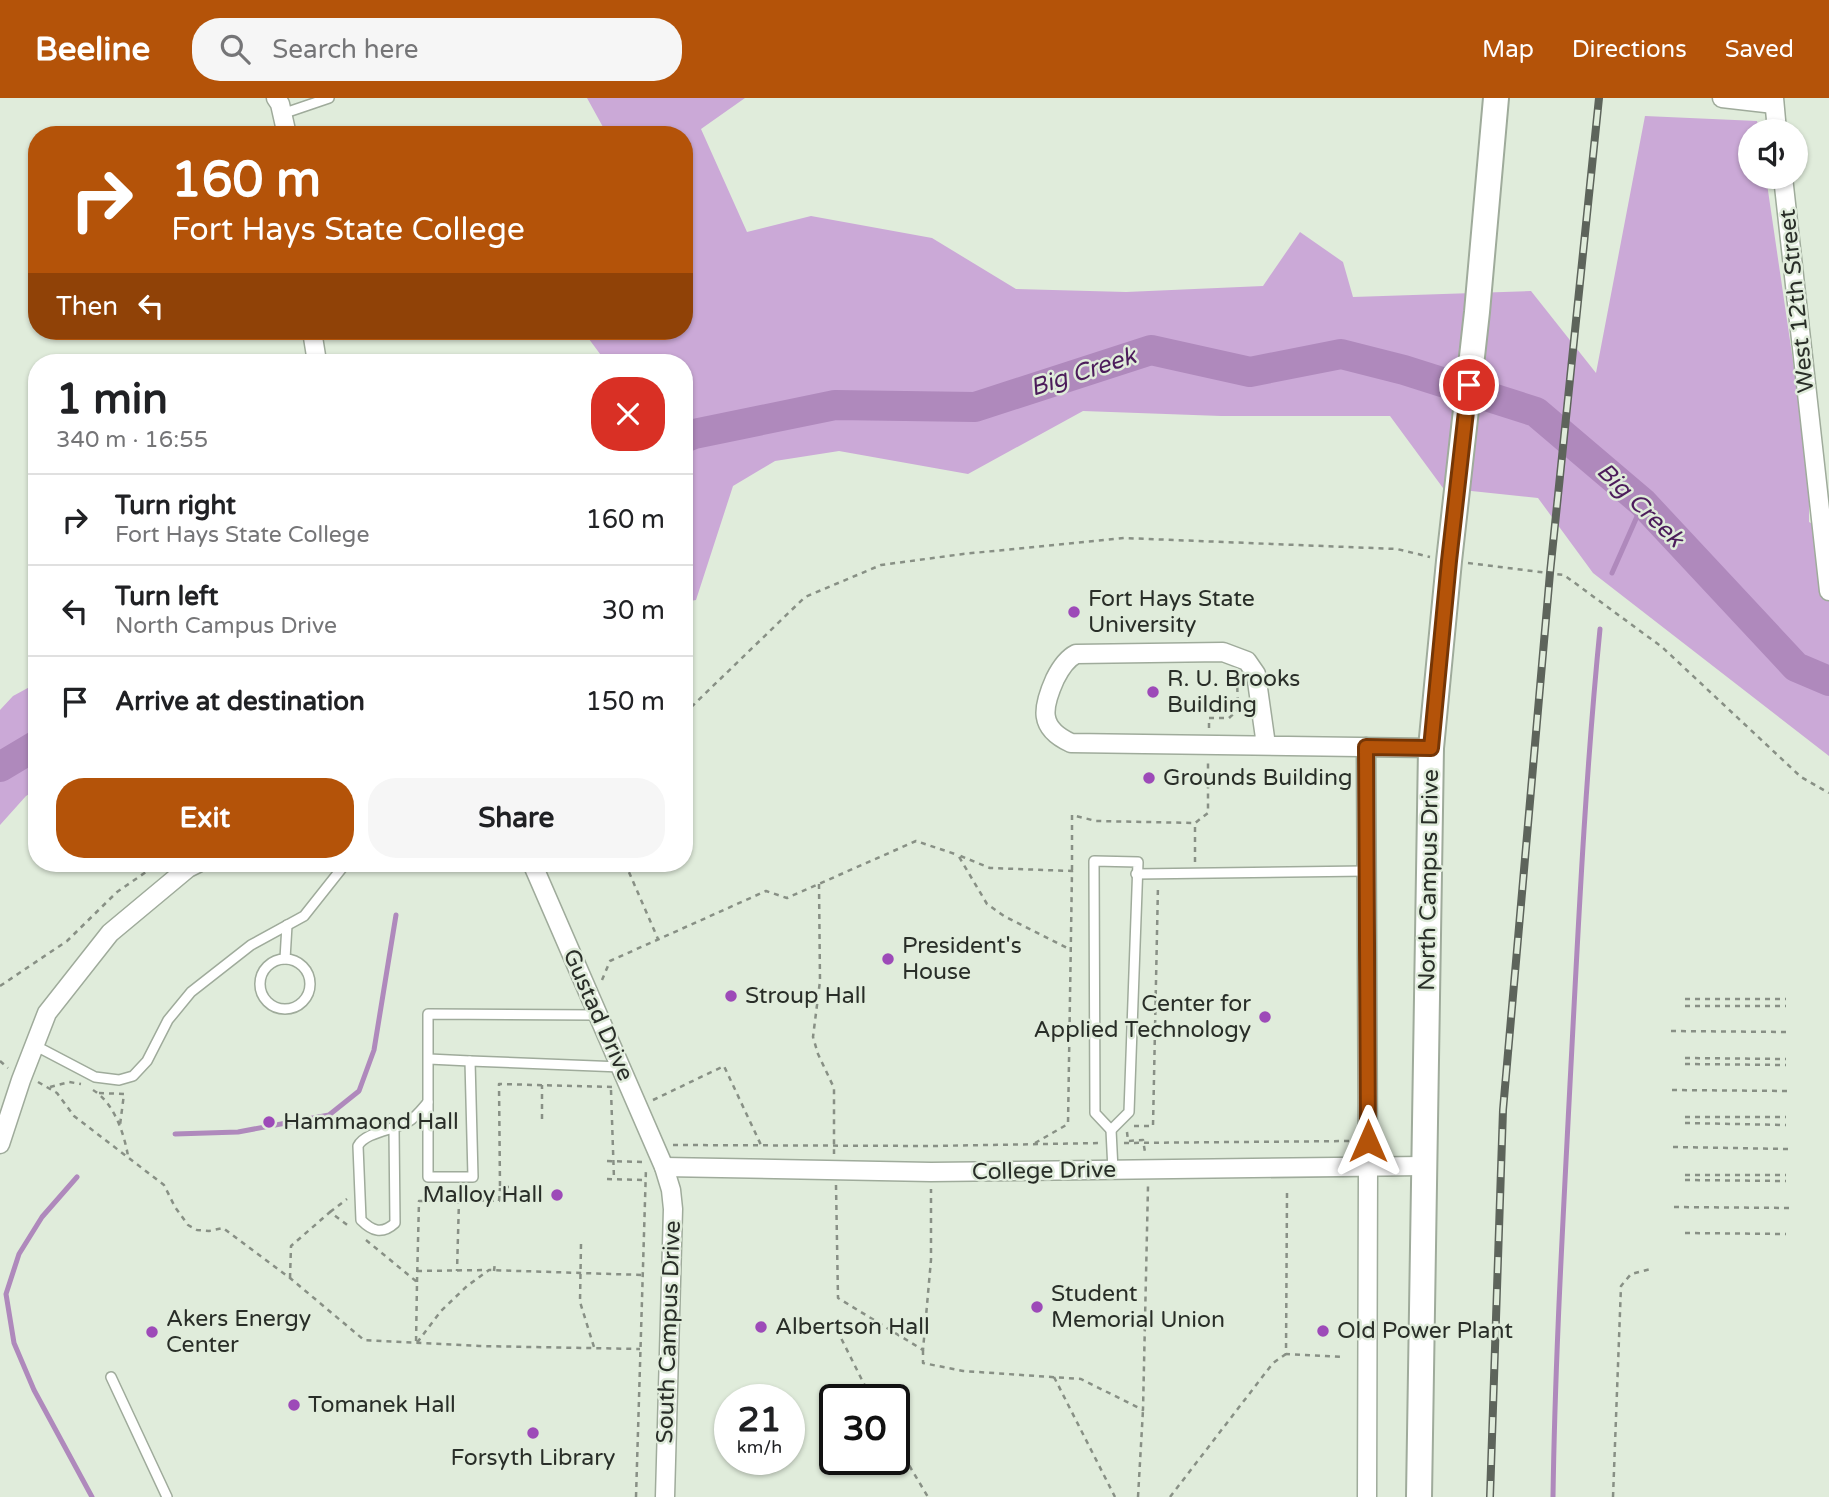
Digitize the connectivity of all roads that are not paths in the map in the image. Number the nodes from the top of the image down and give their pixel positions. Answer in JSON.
{"nodes":[{"id":1,"x":329,"y":98,"type":"edge"},
{"id":2,"x":1496,"y":98,"type":"edge"},
{"id":3,"x":1722,"y":98,"type":"edge"},
{"id":4,"x":1774,"y":101,"type":"edge"},
{"id":5,"x":279,"y":106,"type":"edge"},
{"id":6,"x":1776,"y":119,"type":"edge"},
{"id":7,"x":285,"y":126,"type":"edge"},
{"id":8,"x":1784,"y":189,"type":"edge"},
{"id":9,"x":1825,"y":517,"type":"edge"},
{"id":10,"x":1828,"y":585,"type":"edge"},
{"id":11,"x":1266,"y":745,"type":"junction"},
{"id":12,"x":1366,"y":747,"type":"junction"},
{"id":13,"x":1431,"y":748,"type":"junction"},
{"id":14,"x":1366,"y":871,"type":"junction"},
{"id":15,"x":183,"y":872,"type":"edge"},
{"id":16,"x":339,"y":872,"type":"edge"},
{"id":17,"x":536,"y":872,"type":"edge"},
{"id":18,"x":1136,"y":874,"type":"junction"},
{"id":19,"x":287,"y":925,"type":"junction"},
{"id":20,"x":285,"y":959,"type":"junction"},
{"id":21,"x":598,"y":1015,"type":"junction"},
{"id":22,"x":34,"y":1045,"type":"junction"},
{"id":23,"x":429,"y":1059,"type":"junction"},
{"id":24,"x":470,"y":1061,"type":"junction"},
{"id":25,"x":621,"y":1067,"type":"junction"},
{"id":26,"x":428,"y":1102,"type":"junction"},
{"id":27,"x":394,"y":1128,"type":"junction"},
{"id":28,"x":1111,"y":1130,"type":"junction"},
{"id":29,"x":0,"y":1144,"type":"edge"},
{"id":30,"x":1424,"y":1166,"type":"junction"},
{"id":31,"x":664,"y":1167,"type":"junction"},
{"id":32,"x":1368,"y":1167,"type":"junction"},
{"id":33,"x":1113,"y":1170,"type":"junction"},
{"id":34,"x":111,"y":1377,"type":"dead end"},
{"id":35,"x":167,"y":1497,"type":"edge"},
{"id":36,"x":665,"y":1497,"type":"edge"},
{"id":37,"x":1367,"y":1497,"type":"edge"},
{"id":38,"x":1419,"y":1497,"type":"edge"}],
"edges":[{"from":1,"to":5,"type":"lane"},
{"from":2,"to":13,"type":"main road","name":"North Campus Drive"},
{"from":3,"to":4,"type":"street"},
{"from":4,"to":6,"type":"street"},
{"from":5,"to":7,"type":"street"},
{"from":8,"to":9,"type":"street","name":"West 12th Street"},
{"from":9,"to":10,"type":"street","name":"West 12th Street"},
{"from":11,"to":11,"type":"street"},
{"from":11,"to":12,"type":"street"},
{"from":12,"to":13,"type":"street"},
{"from":12,"to":14,"type":"street"},
{"from":13,"to":30,"type":"main road","name":"North Campus Drive"},
{"from":14,"to":18,"type":"lane"},
{"from":14,"to":32,"type":"street"},
{"from":15,"to":22,"type":"street"},
{"from":16,"to":19,"type":"lane"},
{"from":17,"to":21,"type":"street","name":"Gustad Drive"},
{"from":18,"to":28,"type":"lane"},
{"from":18,"to":28,"type":"lane"},
{"from":19,"to":20,"type":"lane"},
{"from":19,"to":22,"type":"lane"},
{"from":20,"to":20,"type":"lane"},
{"from":21,"to":23,"type":"lane"},
{"from":21,"to":25,"type":"street","name":"Gustad Drive"},
{"from":22,"to":29,"type":"street"},
{"from":23,"to":24,"type":"lane"},
{"from":23,"to":26,"type":"lane"},
{"from":24,"to":25,"type":"lane"},
{"from":24,"to":26,"type":"lane"},
{"from":25,"to":31,"type":"street","name":"Gustad Drive"},
{"from":26,"to":27,"type":"lane"},
{"from":27,"to":27,"type":"lane"},
{"from":28,"to":33,"type":"lane"},
{"from":30,"to":32,"type":"street","name":"College Drive"},
{"from":30,"to":38,"type":"main road","name":"North Campus Drive"},
{"from":31,"to":33,"type":"street","name":"College Drive"},
{"from":31,"to":36,"type":"street","name":"South Campus Drive"},
{"from":32,"to":33,"type":"street","name":"College Drive"},
{"from":32,"to":37,"type":"street"},
{"from":34,"to":35,"type":"lane"}]}
